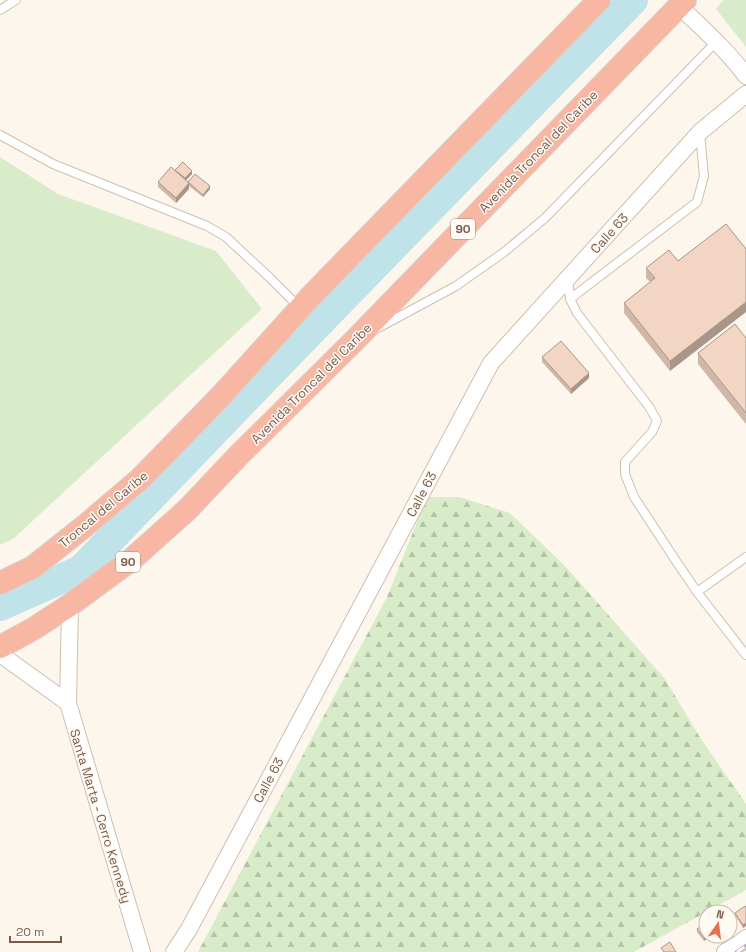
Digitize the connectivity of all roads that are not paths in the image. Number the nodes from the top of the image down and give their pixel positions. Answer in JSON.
{"nodes":[{"id":1,"x":16,"y":0,"type":"edge"},
{"id":2,"x":599,"y":0,"type":"edge"},
{"id":3,"x":682,"y":3,"type":"edge"},
{"id":4,"x":0,"y":10,"type":"edge"},
{"id":5,"x":716,"y":42,"type":"junction"},
{"id":6,"x":746,"y":76,"type":"edge"},
{"id":7,"x":746,"y":94,"type":"edge"},
{"id":8,"x":700,"y":132,"type":"junction"},
{"id":9,"x":0,"y":135,"type":"edge"},
{"id":10,"x":568,"y":279,"type":"junction"},
{"id":11,"x":570,"y":299,"type":"junction"},
{"id":12,"x":300,"y":308,"type":"junction"},
{"id":13,"x":356,"y":339,"type":"junction"},
{"id":14,"x":746,"y":557,"type":"edge"},
{"id":15,"x":0,"y":583,"type":"edge"},
{"id":16,"x":697,"y":592,"type":"junction"},
{"id":17,"x":70,"y":605,"type":"junction"},
{"id":18,"x":0,"y":648,"type":"edge"},
{"id":19,"x":0,"y":654,"type":"edge"},
{"id":20,"x":746,"y":655,"type":"edge"},
{"id":21,"x":68,"y":703,"type":"junction"},
{"id":22,"x":746,"y":938,"type":"edge"},
{"id":23,"x":142,"y":952,"type":"edge"},
{"id":24,"x":174,"y":952,"type":"edge"},
{"id":25,"x":725,"y":952,"type":"edge"}],
"edges":[{"from":1,"to":4,"type":"lane"},
{"from":2,"to":12,"type":"highway"},
{"from":3,"to":5,"type":"street"},
{"from":3,"to":13,"type":"highway","name":"Avenida Troncal del Caribe","number":"90"},
{"from":5,"to":6,"type":"street"},
{"from":5,"to":13,"type":"lane"},
{"from":7,"to":8,"type":"street","name":"Calle 63"},
{"from":8,"to":10,"type":"street","name":"Calle 63"},
{"from":8,"to":11,"type":"lane"},
{"from":9,"to":12,"type":"lane"},
{"from":10,"to":11,"type":"lane"},
{"from":10,"to":24,"type":"street","name":"Calle 63"},
{"from":11,"to":16,"type":"lane"},
{"from":12,"to":15,"type":"highway","name":"Troncal del Caribe"},
{"from":13,"to":17,"type":"highway","name":"Avenida Troncal del Caribe","number":"90"},
{"from":14,"to":16,"type":"lane"},
{"from":16,"to":20,"type":"lane"},
{"from":17,"to":18,"type":"highway","number":"90"},
{"from":17,"to":21,"type":"street","name":"Santa Marta - Cerro Kennedy"},
{"from":19,"to":21,"type":"street"},
{"from":21,"to":23,"type":"street","name":"Santa Marta - Cerro Kennedy"},
{"from":22,"to":25,"type":"street"}]}
